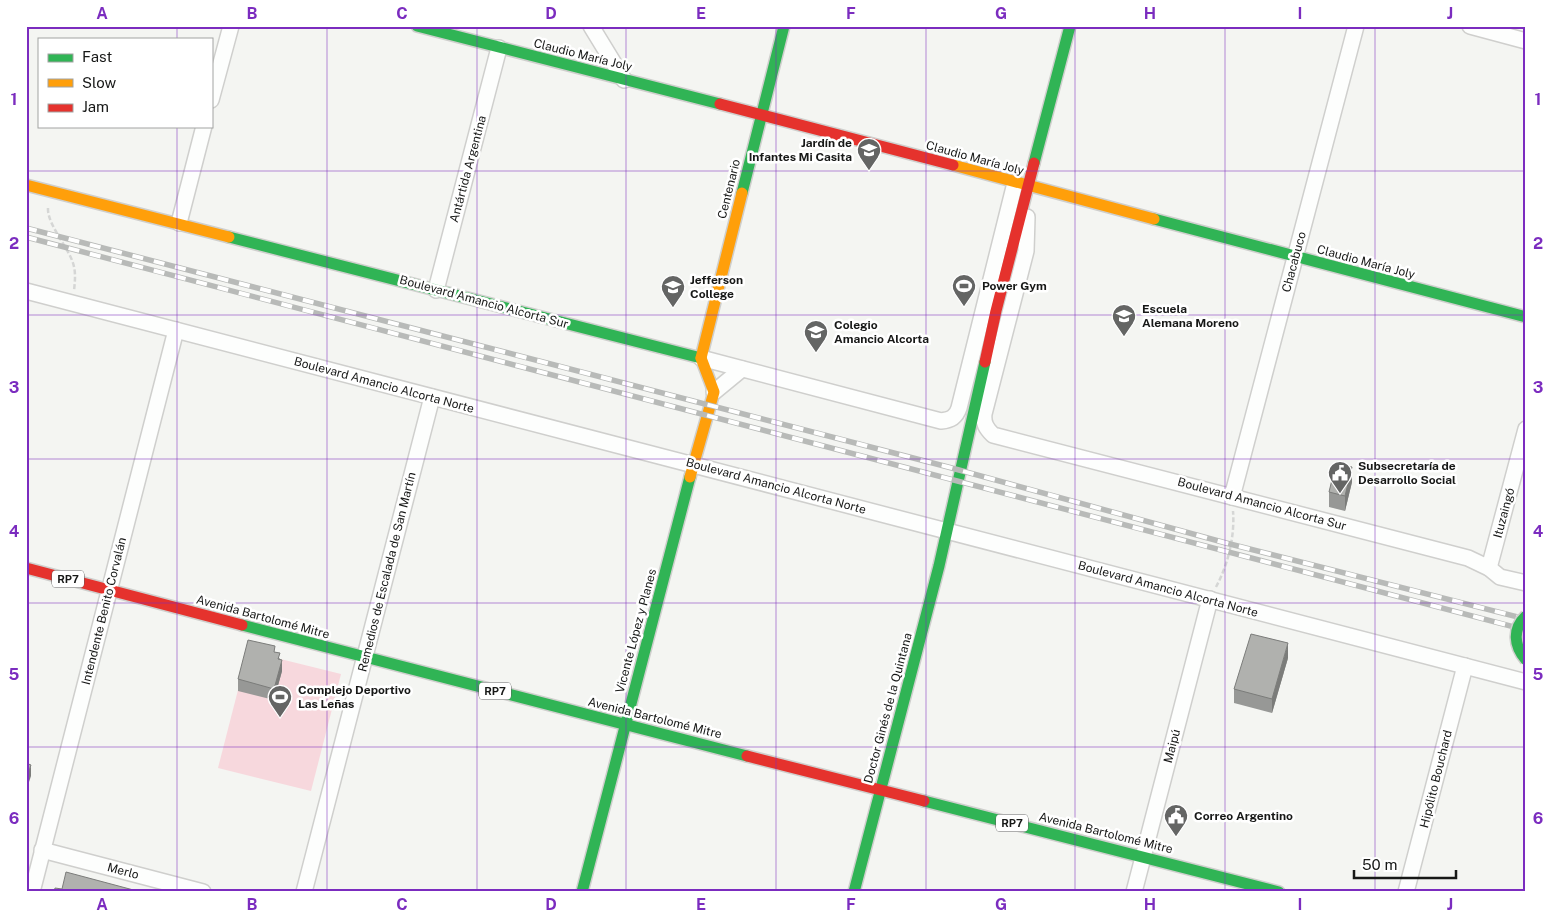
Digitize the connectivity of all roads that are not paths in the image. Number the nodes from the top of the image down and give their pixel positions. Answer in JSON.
{"nodes":[{"id":1,"x":230,"y":26,"type":"edge"},
{"id":2,"x":417,"y":26,"type":"edge"},
{"id":3,"x":591,"y":26,"type":"edge"},
{"id":4,"x":784,"y":26,"type":"edge"},
{"id":5,"x":1070,"y":26,"type":"edge"},
{"id":6,"x":1356,"y":26,"type":"edge"},
{"id":7,"x":1470,"y":26,"type":"edge"},
{"id":8,"x":1526,"y":41,"type":"edge"},
{"id":9,"x":499,"y":48,"type":"junction"},
{"id":10,"x":624,"y":80,"type":"junction"},
{"id":11,"x":212,"y":96,"type":"edge"},
{"id":12,"x":762,"y":115,"type":"junction"},
{"id":13,"x":203,"y":128,"type":"edge"},
{"id":14,"x":26,"y":185,"type":"edge"},
{"id":15,"x":1022,"y":185,"type":"junction"},
{"id":16,"x":179,"y":223,"type":"junction"},
{"id":17,"x":1295,"y":257,"type":"junction"},
{"id":18,"x":436,"y":290,"type":"junction"},
{"id":19,"x":26,"y":291,"type":"edge"},
{"id":20,"x":1526,"y":317,"type":"edge"},
{"id":21,"x":176,"y":330,"type":"junction"},
{"id":22,"x":701,"y":358,"type":"junction"},
{"id":23,"x":742,"y":369,"type":"junction"},
{"id":24,"x":714,"y":392,"type":"junction"},
{"id":25,"x":432,"y":397,"type":"junction"},
{"id":26,"x":1526,"y":429,"type":"edge"},
{"id":27,"x":693,"y":465,"type":"junction"},
{"id":28,"x":1232,"y":497,"type":"junction"},
{"id":29,"x":948,"y":531,"type":"junction"},
{"id":30,"x":26,"y":568,"type":"edge"},
{"id":31,"x":1489,"y":568,"type":"junction"},
{"id":32,"x":1526,"y":584,"type":"edge"},
{"id":33,"x":109,"y":591,"type":"junction"},
{"id":34,"x":1210,"y":600,"type":"junction"},
{"id":35,"x":1526,"y":616,"type":"edge"},
{"id":36,"x":365,"y":658,"type":"junction"},
{"id":37,"x":1526,"y":660,"type":"edge"},
{"id":38,"x":1465,"y":666,"type":"junction"},
{"id":39,"x":1526,"y":682,"type":"edge"},
{"id":40,"x":626,"y":725,"type":"junction"},
{"id":41,"x":881,"y":790,"type":"junction"},
{"id":42,"x":42,"y":850,"type":"junction"},
{"id":43,"x":1143,"y":857,"type":"junction"},
{"id":44,"x":32,"y":892,"type":"edge"},
{"id":45,"x":203,"y":892,"type":"edge"},
{"id":46,"x":304,"y":892,"type":"edge"},
{"id":47,"x":582,"y":892,"type":"edge"},
{"id":48,"x":854,"y":892,"type":"edge"},
{"id":49,"x":1134,"y":892,"type":"edge"},
{"id":50,"x":1279,"y":892,"type":"edge"},
{"id":51,"x":1406,"y":892,"type":"edge"}],
"edges":[{"from":1,"to":11,"type":"street"},
{"from":2,"to":9,"type":"street","name":"Claudio María Joly"},
{"from":3,"to":10,"type":"street"},
{"from":4,"to":12,"type":"street","name":"Centenario"},
{"from":5,"to":15,"type":"street","name":"Doctor Ginés de la Quintana"},
{"from":6,"to":17,"type":"street","name":"Chacabuco"},
{"from":7,"to":8,"type":"street"},
{"from":9,"to":10,"type":"street","name":"Claudio María Joly"},
{"from":9,"to":18,"type":"street","name":"Antártida Argentina"},
{"from":10,"to":12,"type":"street","name":"Claudio María Joly"},
{"from":12,"to":15,"type":"street","name":"Claudio María Joly"},
{"from":12,"to":22,"type":"street","name":"Centenario"},
{"from":13,"to":16,"type":"street"},
{"from":14,"to":16,"type":"street","name":"Boulevard Amancio Alcorta Sur"},
{"from":15,"to":17,"type":"street","name":"Claudio María Joly"},
{"from":15,"to":23,"type":"street","name":"Boulevard Amancio Alcorta Sur"},
{"from":15,"to":28,"type":"street","name":"Boulevard Amancio Alcorta Sur"},
{"from":15,"to":29,"type":"street","name":"Doctor Ginés de la Quintana"},
{"from":16,"to":18,"type":"street","name":"Boulevard Amancio Alcorta Sur"},
{"from":17,"to":20,"type":"street","name":"Claudio María Joly"},
{"from":17,"to":28,"type":"street","name":"Chacabuco"},
{"from":18,"to":22,"type":"street","name":"Boulevard Amancio Alcorta Sur"},
{"from":19,"to":21,"type":"street","name":"Boulevard Amancio Alcorta Norte"},
{"from":21,"to":25,"type":"street","name":"Boulevard Amancio Alcorta Norte"},
{"from":21,"to":33,"type":"street","name":"Intendente Benito Corvalán"},
{"from":22,"to":23,"type":"street","name":"Boulevard Amancio Alcorta Sur"},
{"from":22,"to":24,"type":"street"},
{"from":23,"to":24,"type":"street"},
{"from":24,"to":27,"type":"street","name":"Vicente López y Planes"},
{"from":25,"to":27,"type":"street","name":"Boulevard Amancio Alcorta Norte"},
{"from":25,"to":36,"type":"street","name":"Remedios de Escalada de San Martín"},
{"from":26,"to":31,"type":"street","name":"Ituzaingó"},
{"from":27,"to":29,"type":"street","name":"Boulevard Amancio Alcorta Norte"},
{"from":27,"to":40,"type":"street","name":"Vicente López y Planes"},
{"from":28,"to":31,"type":"street","name":"Boulevard Amancio Alcorta Sur"},
{"from":29,"to":34,"type":"street","name":"Boulevard Amancio Alcorta Norte"},
{"from":29,"to":41,"type":"street","name":"Doctor Ginés de la Quintana"},
{"from":30,"to":33,"type":"street","name":"Avenida Bartolomé Mitre","number":"RP7"},
{"from":31,"to":32,"type":"street","name":"Boulevard Amancio Alcorta Sur"},
{"from":33,"to":36,"type":"street","name":"Avenida Bartolomé Mitre","number":"RP7"},
{"from":33,"to":42,"type":"street","name":"Intendente Benito Corvalán"},
{"from":34,"to":38,"type":"street","name":"Boulevard Amancio Alcorta Norte"},
{"from":34,"to":43,"type":"street","name":"Maipú"},
{"from":35,"to":37,"type":"street","bridge":true},
{"from":36,"to":40,"type":"street","name":"Avenida Bartolomé Mitre","number":"RP7"},
{"from":36,"to":46,"type":"street","name":"Remedios de Escalada de San Martín"},
{"from":38,"to":39,"type":"street","name":"Boulevard Amancio Alcorta Norte"},
{"from":38,"to":51,"type":"street","name":"Hipólito Bouchard"},
{"from":40,"to":41,"type":"street","name":"Avenida Bartolomé Mitre","number":"RP7"},
{"from":40,"to":47,"type":"street","name":"Vicente López y Planes"},
{"from":41,"to":43,"type":"street","name":"Avenida Bartolomé Mitre","number":"RP7"},
{"from":41,"to":48,"type":"street","name":"Doctor Ginés de la Quintana"},
{"from":42,"to":44,"type":"street","name":"Intendente Benito Corvalán"},
{"from":42,"to":45,"type":"street","name":"Merlo"},
{"from":43,"to":49,"type":"street","name":"Maipú"},
{"from":43,"to":50,"type":"street","name":"Avenida Bartolomé Mitre","number":"RP7"}]}
